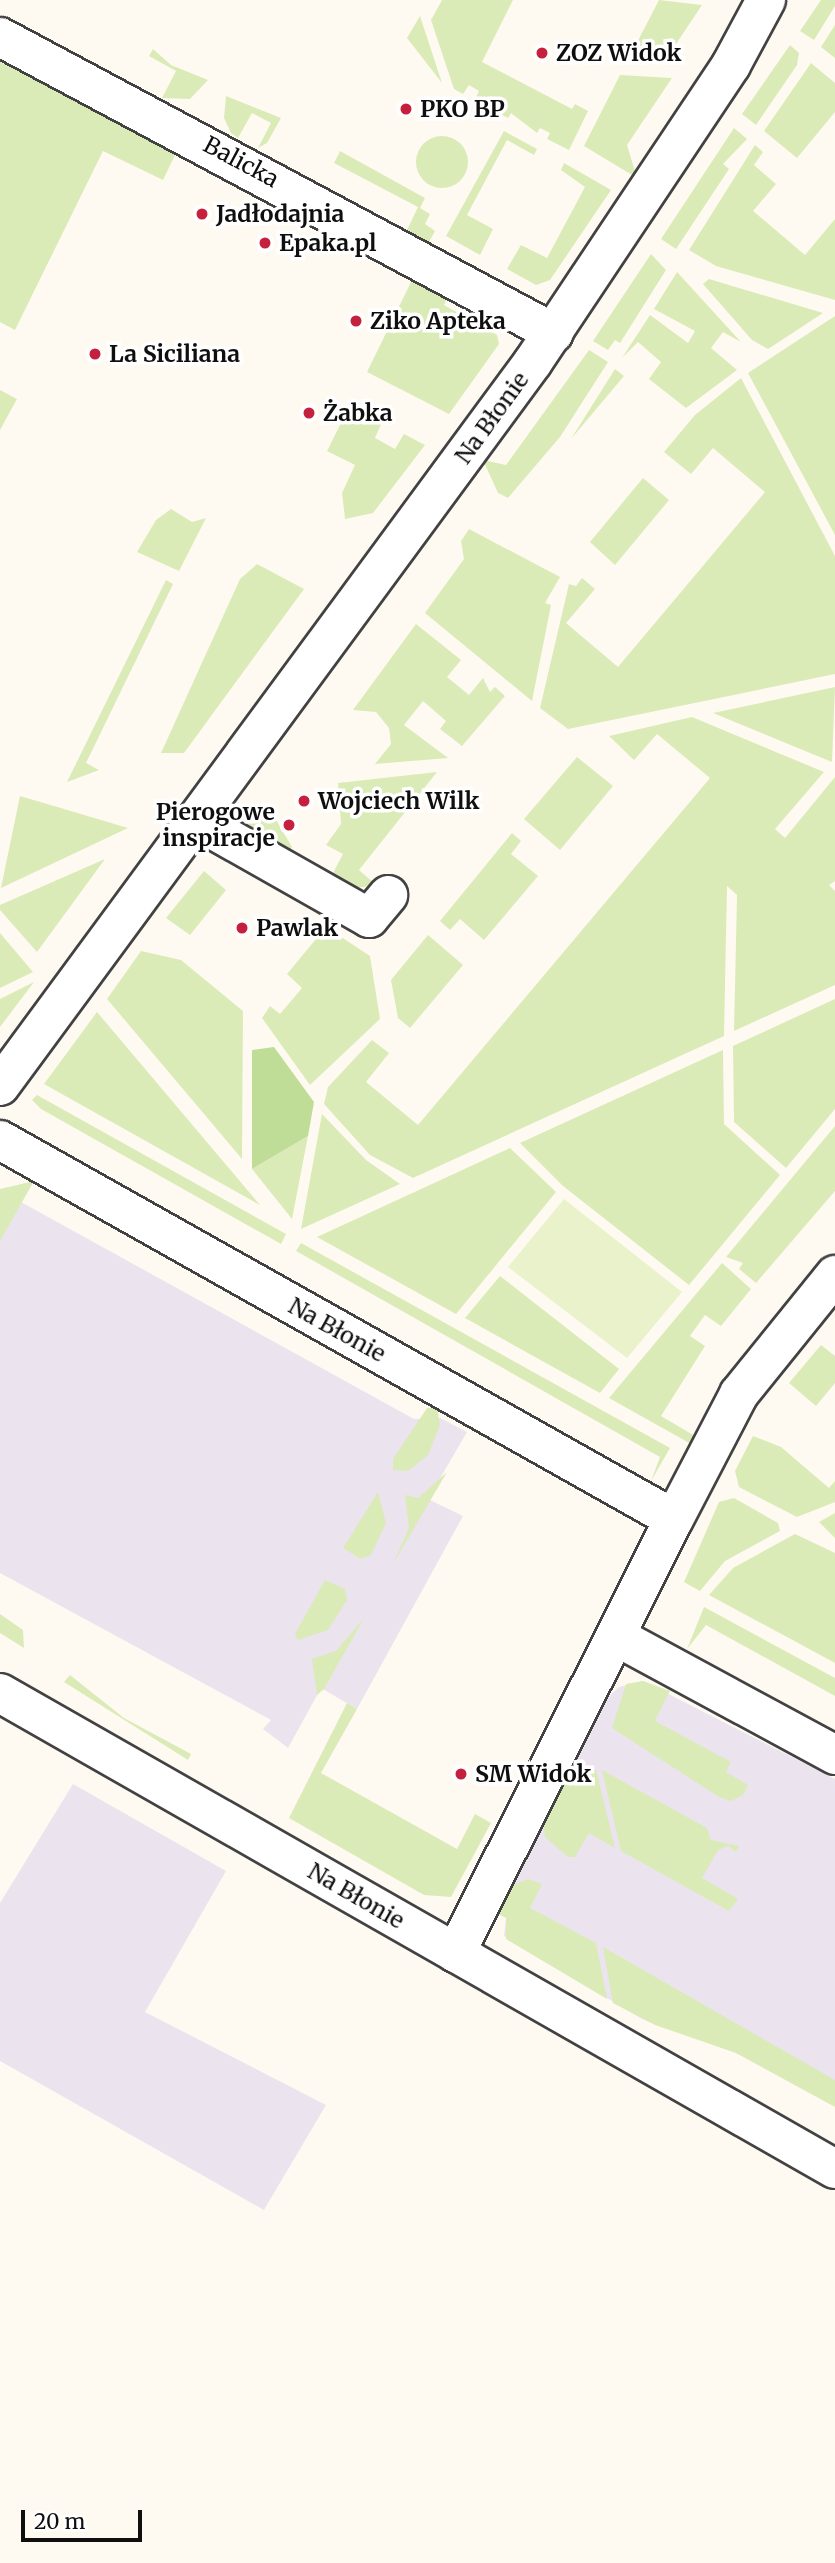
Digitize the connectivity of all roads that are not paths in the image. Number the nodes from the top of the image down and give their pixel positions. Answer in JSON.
{"nodes":[{"id":1,"x":766,"y":0,"type":"edge"},
{"id":2,"x":0,"y":37,"type":"edge"},
{"id":3,"x":554,"y":332,"type":"junction"},
{"id":4,"x":196,"y":820,"type":"junction"},
{"id":5,"x":388,"y":895,"type":"dead end"},
{"id":6,"x":0,"y":1086,"type":"edge"},
{"id":7,"x":0,"y":1140,"type":"edge"},
{"id":8,"x":835,"y":1275,"type":"edge"},
{"id":9,"x":674,"y":1520,"type":"junction"},
{"id":10,"x":619,"y":1638,"type":"junction"},
{"id":11,"x":0,"y":1693,"type":"edge"},
{"id":12,"x":835,"y":1755,"type":"edge"},
{"id":13,"x":456,"y":1953,"type":"junction"},
{"id":14,"x":835,"y":2169,"type":"edge"}],
"edges":[{"from":1,"to":3,"type":"street","name":"Na Błonie"},
{"from":2,"to":3,"type":"street","name":"Balicka"},
{"from":3,"to":4,"type":"street","name":"Na Błonie"},
{"from":4,"to":5,"type":"street"},
{"from":4,"to":6,"type":"street","name":"Na Błonie"},
{"from":7,"to":9,"type":"street","name":"Na Błonie"},
{"from":8,"to":9,"type":"street"},
{"from":9,"to":10,"type":"street"},
{"from":10,"to":12,"type":"street"},
{"from":10,"to":13,"type":"street"},
{"from":11,"to":13,"type":"street","name":"Na Błonie"},
{"from":13,"to":14,"type":"street","name":"Na Błonie"}]}
